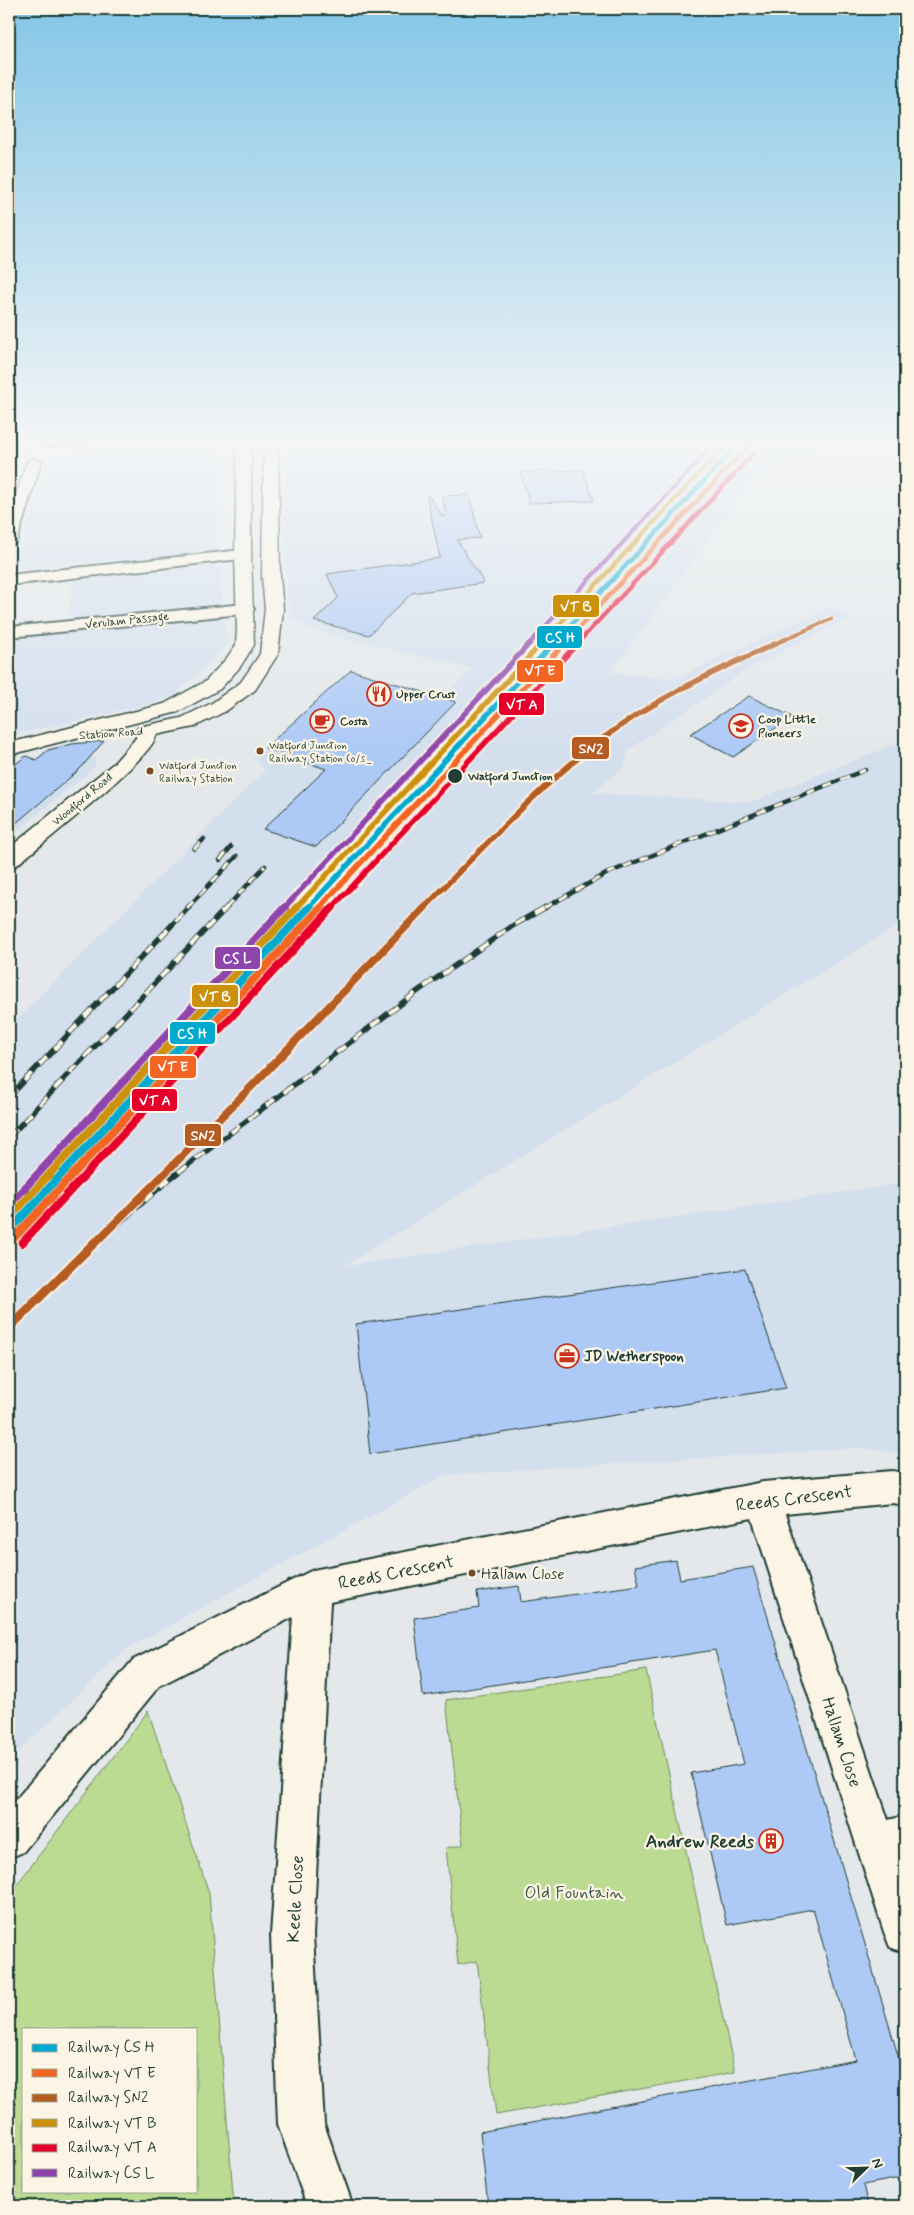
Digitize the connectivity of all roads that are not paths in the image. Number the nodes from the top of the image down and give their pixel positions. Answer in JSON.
{"nodes":[{"id":1,"x":243,"y":542,"type":"edge"},
{"id":2,"x":271,"y":542,"type":"edge"},
{"id":3,"x":243,"y":555,"type":"junction"},
{"id":4,"x":9,"y":580,"type":"edge"},
{"id":5,"x":245,"y":609,"type":"junction"},
{"id":6,"x":9,"y":632,"type":"edge"},
{"id":7,"x":171,"y":708,"type":"junction"},
{"id":8,"x":146,"y":730,"type":"junction"},
{"id":9,"x":108,"y":735,"type":"junction"},
{"id":10,"x":64,"y":736,"type":"junction"},
{"id":11,"x":9,"y":749,"type":"edge"},
{"id":12,"x":121,"y":767,"type":"junction"},
{"id":13,"x":9,"y":860,"type":"edge"},
{"id":14,"x":905,"y":1489,"type":"edge"},
{"id":15,"x":763,"y":1498,"type":"junction"},
{"id":16,"x":313,"y":1588,"type":"junction"},
{"id":17,"x":9,"y":1838,"type":"edge"},
{"id":18,"x":890,"y":1839,"type":"edge"},
{"id":19,"x":905,"y":1932,"type":"edge"},
{"id":20,"x":330,"y":2206,"type":"edge"}],
"edges":[{"from":1,"to":3,"type":"street","name":"Station Road"},
{"from":2,"to":8,"type":"street","name":"Station Road"},
{"from":3,"to":4,"type":"street"},
{"from":3,"to":5,"type":"street","name":"Station Road"},
{"from":5,"to":6,"type":"street","name":"Verulam Passage"},
{"from":5,"to":7,"type":"street","name":"Station Road"},
{"from":7,"to":8,"type":"street"},
{"from":7,"to":10,"type":"street","name":"Station Road"},
{"from":8,"to":9,"type":"street","name":"Station Road"},
{"from":8,"to":12,"type":"street","name":"Woodford Road"},
{"from":9,"to":10,"type":"street","name":"Station Road"},
{"from":9,"to":12,"type":"street"},
{"from":10,"to":11,"type":"street"},
{"from":12,"to":13,"type":"street","name":"Woodford Road"},
{"from":14,"to":15,"type":"street","name":"Reeds Crescent"},
{"from":15,"to":16,"type":"street","name":"Reeds Crescent"},
{"from":15,"to":18,"type":"street","name":"Hallam Close"},
{"from":16,"to":17,"type":"street","name":"Reeds Crescent"},
{"from":16,"to":20,"type":"street","name":"Keele Close"},
{"from":18,"to":19,"type":"street","name":"Hallam Close"}]}
